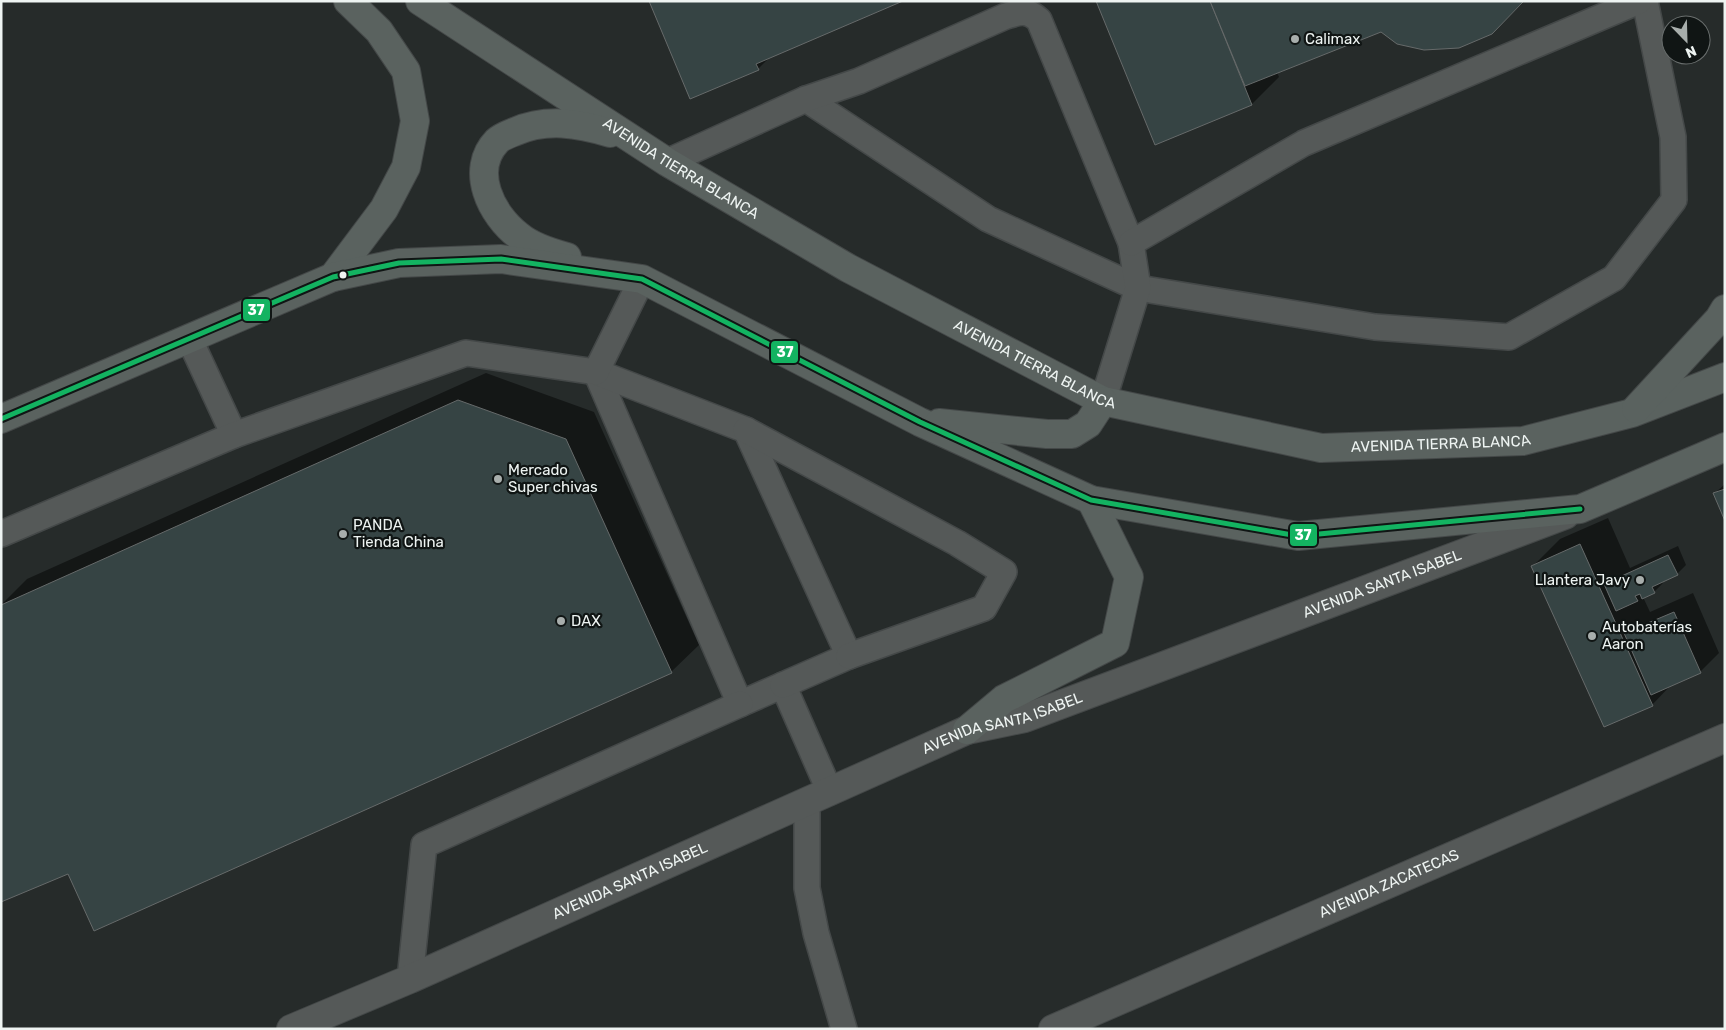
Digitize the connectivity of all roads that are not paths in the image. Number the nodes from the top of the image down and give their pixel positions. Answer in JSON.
{"nodes":[{"id":1,"x":348,"y":1,"type":"edge"},
{"id":2,"x":420,"y":1,"type":"edge"},
{"id":3,"x":1639,"y":1,"type":"edge"},
{"id":4,"x":1645,"y":1,"type":"edge"},
{"id":5,"x":806,"y":99,"type":"junction"},
{"id":6,"x":640,"y":143,"type":"junction"},
{"id":7,"x":667,"y":162,"type":"junction"},
{"id":8,"x":1131,"y":244,"type":"junction"},
{"id":9,"x":333,"y":277,"type":"junction"},
{"id":10,"x":642,"y":279,"type":"junction"},
{"id":11,"x":1138,"y":288,"type":"junction"},
{"id":12,"x":1725,"y":309,"type":"edge"},
{"id":13,"x":189,"y":338,"type":"junction"},
{"id":14,"x":596,"y":372,"type":"junction"},
{"id":15,"x":1725,"y":377,"type":"edge"},
{"id":16,"x":1104,"y":401,"type":"junction"},
{"id":17,"x":1632,"y":413,"type":"junction"},
{"id":18,"x":1,"y":419,"type":"edge"},
{"id":19,"x":920,"y":422,"type":"junction"},
{"id":20,"x":746,"y":430,"type":"junction"},
{"id":21,"x":234,"y":435,"type":"junction"},
{"id":22,"x":1725,"y":447,"type":"edge"},
{"id":23,"x":1091,"y":500,"type":"junction"},
{"id":24,"x":1580,"y":509,"type":"junction"},
{"id":25,"x":1,"y":534,"type":"edge"},
{"id":26,"x":849,"y":656,"type":"junction"},
{"id":27,"x":783,"y":685,"type":"junction"},
{"id":28,"x":740,"y":704,"type":"junction"},
{"id":29,"x":967,"y":730,"type":"junction"},
{"id":30,"x":1725,"y":738,"type":"edge"},
{"id":31,"x":819,"y":796,"type":"junction"},
{"id":32,"x":410,"y":979,"type":"junction"},
{"id":33,"x":291,"y":1029,"type":"edge"},
{"id":34,"x":844,"y":1029,"type":"edge"},
{"id":35,"x":1053,"y":1029,"type":"edge"}],
"edges":[{"from":1,"to":9,"type":"main road"},
{"from":2,"to":6,"type":"main road","name":"AVENIDA TIERRA BLANCA"},
{"from":3,"to":8,"type":"lane"},
{"from":4,"to":11,"type":"lane"},
{"from":5,"to":7,"type":"lane"},
{"from":5,"to":8,"type":"lane"},
{"from":5,"to":11,"type":"lane"},
{"from":6,"to":7,"type":"main road","name":"AVENIDA TIERRA BLANCA"},
{"from":6,"to":10,"type":"main road"},
{"from":7,"to":16,"type":"main road","name":"AVENIDA TIERRA BLANCA"},
{"from":8,"to":11,"type":"lane"},
{"from":9,"to":10,"type":"main road"},
{"from":9,"to":13,"type":"main road"},
{"from":10,"to":14,"type":"lane"},
{"from":10,"to":19,"type":"main road"},
{"from":11,"to":16,"type":"lane"},
{"from":12,"to":17,"type":"main road"},
{"from":13,"to":18,"type":"main road"},
{"from":13,"to":21,"type":"lane"},
{"from":14,"to":20,"type":"lane"},
{"from":14,"to":21,"type":"lane"},
{"from":14,"to":28,"type":"lane"},
{"from":15,"to":17,"type":"main road","name":"AVENIDA TIERRA BLANCA"},
{"from":16,"to":17,"type":"main road","name":"AVENIDA TIERRA BLANCA"},
{"from":16,"to":19,"type":"main road"},
{"from":19,"to":23,"type":"main road"},
{"from":20,"to":26,"type":"lane"},
{"from":20,"to":26,"type":"lane"},
{"from":21,"to":25,"type":"lane"},
{"from":22,"to":24,"type":"main road","name":"AVENIDA SANTA ISABEL"},
{"from":23,"to":24,"type":"main road"},
{"from":23,"to":29,"type":"main road"},
{"from":24,"to":29,"type":"street","name":"AVENIDA SANTA ISABEL"},
{"from":26,"to":27,"type":"lane"},
{"from":27,"to":28,"type":"lane"},
{"from":27,"to":31,"type":"lane"},
{"from":28,"to":32,"type":"lane"},
{"from":29,"to":31,"type":"street","name":"AVENIDA SANTA ISABEL"},
{"from":30,"to":35,"type":"street","name":"AVENIDA ZACATECAS"},
{"from":31,"to":32,"type":"street","name":"AVENIDA SANTA ISABEL"},
{"from":31,"to":34,"type":"lane"},
{"from":32,"to":33,"type":"street","name":"AVENIDA SANTA ISABEL"}]}
